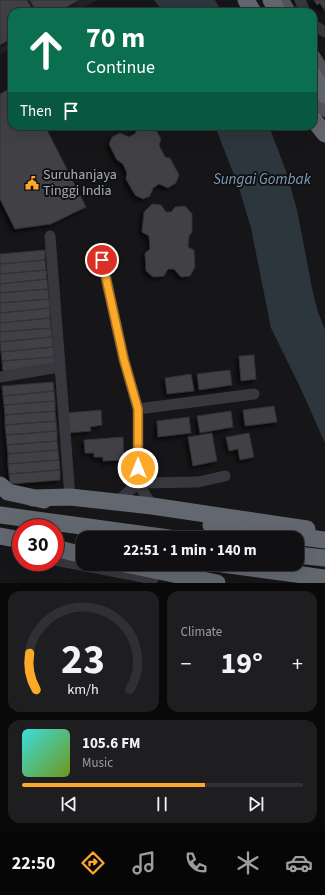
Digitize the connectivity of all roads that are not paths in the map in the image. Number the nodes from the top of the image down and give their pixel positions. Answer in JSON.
{"nodes":[{"id":1,"x":317,"y":62,"type":"edge"},
{"id":2,"x":325,"y":74,"type":"edge"},
{"id":3,"x":317,"y":82,"type":"edge"},
{"id":4,"x":325,"y":95,"type":"edge"},
{"id":5,"x":317,"y":97,"type":"edge"},
{"id":6,"x":325,"y":110,"type":"edge"},
{"id":7,"x":317,"y":123,"type":"edge"},
{"id":8,"x":325,"y":134,"type":"edge"},
{"id":9,"x":50,"y":236,"type":"dead end"},
{"id":10,"x":102,"y":260,"type":"dead end"},
{"id":11,"x":59,"y":367,"type":"junction"},
{"id":12,"x":0,"y":377,"type":"edge"},
{"id":13,"x":254,"y":394,"type":"dead end"},
{"id":14,"x":138,"y":409,"type":"junction"},
{"id":15,"x":225,"y":476,"type":"dead end"},
{"id":16,"x":138,"y":483,"type":"junction"},
{"id":17,"x":0,"y":485,"type":"edge"},
{"id":18,"x":70,"y":497,"type":"junction"},
{"id":19,"x":33,"y":498,"type":"junction"},
{"id":20,"x":117,"y":502,"type":"junction"},
{"id":21,"x":152,"y":506,"type":"junction"},
{"id":22,"x":0,"y":515,"type":"edge"},
{"id":23,"x":118,"y":531,"type":"edge"},
{"id":24,"x":0,"y":535,"type":"edge"},
{"id":25,"x":12,"y":537,"type":"edge"},
{"id":26,"x":325,"y":540,"type":"edge"},
{"id":27,"x":64,"y":545,"type":"edge"},
{"id":28,"x":64,"y":549,"type":"edge"},
{"id":29,"x":76,"y":550,"type":"edge"},
{"id":30,"x":76,"y":551,"type":"edge"},
{"id":31,"x":304,"y":556,"type":"edge"},
{"id":32,"x":321,"y":557,"type":"edge"},
{"id":33,"x":64,"y":562,"type":"edge"},
{"id":34,"x":159,"y":571,"type":"edge"},
{"id":35,"x":274,"y":571,"type":"edge"},
{"id":36,"x":325,"y":578,"type":"edge"},
{"id":37,"x":153,"y":581,"type":"edge"},
{"id":38,"x":169,"y":581,"type":"dead end"},
{"id":39,"x":217,"y":583,"type":"edge"}],
"edges":[{"from":1,"to":2,"type":"main road"},
{"from":3,"to":4,"type":"highway"},
{"from":5,"to":6,"type":"main road"},
{"from":7,"to":8,"type":"highway"},
{"from":9,"to":11,"type":"street"},
{"from":10,"to":14,"type":"street"},
{"from":11,"to":12,"type":"street"},
{"from":11,"to":18,"type":"street"},
{"from":13,"to":14,"type":"street"},
{"from":14,"to":16,"type":"street"},
{"from":15,"to":16,"type":"street"},
{"from":16,"to":20,"type":"street"},
{"from":16,"to":21,"type":"street"},
{"from":17,"to":19,"type":"highway"},
{"from":18,"to":19,"type":"highway"},
{"from":18,"to":20,"type":"highway"},
{"from":19,"to":26,"type":"highway","bridge":true},
{"from":20,"to":21,"type":"highway"},
{"from":21,"to":26,"type":"highway"},
{"from":22,"to":23,"type":"highway"},
{"from":24,"to":25,"type":"highway"},
{"from":27,"to":29,"type":"highway"},
{"from":28,"to":30,"type":"highway"},
{"from":31,"to":32,"type":"highway"},
{"from":33,"to":37,"type":"street"},
{"from":34,"to":39,"type":"highway"},
{"from":35,"to":36,"type":"highway"},
{"from":37,"to":38,"type":"street"}]}
